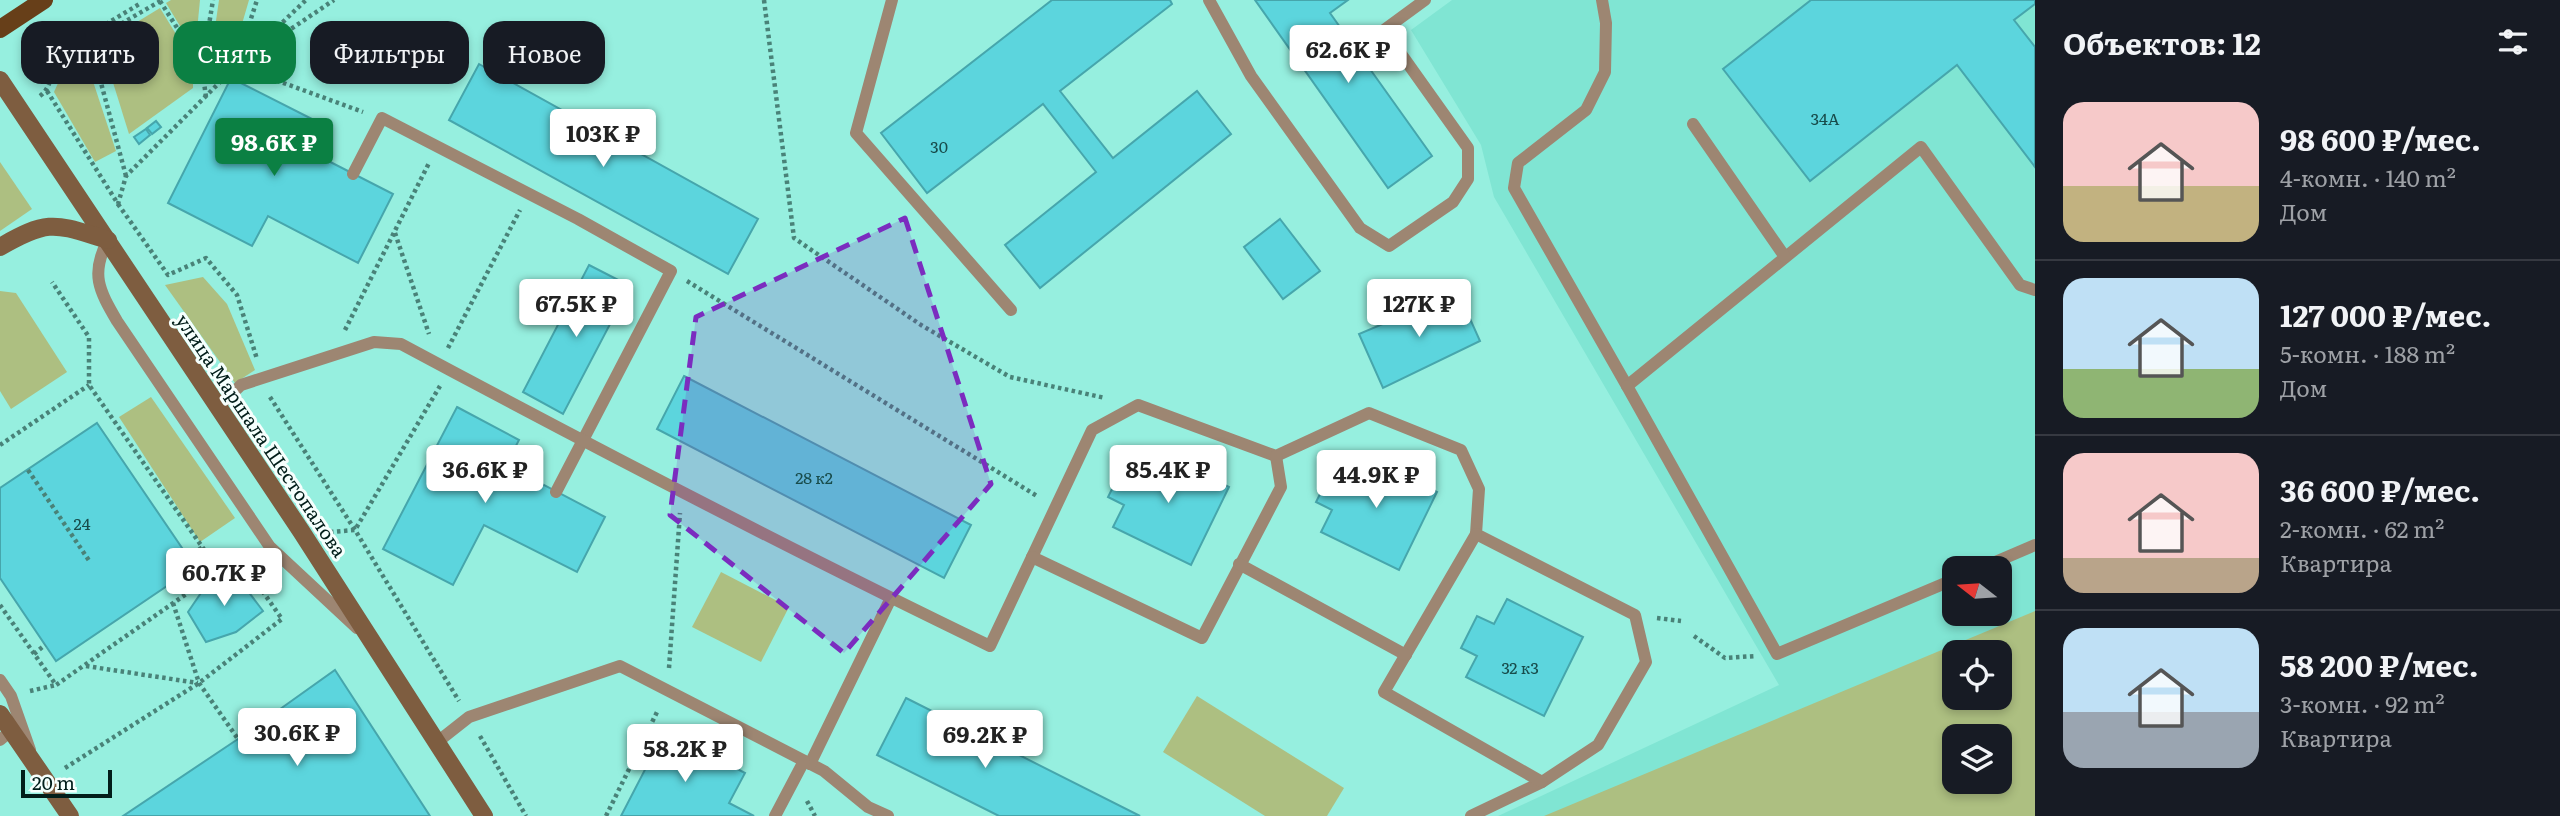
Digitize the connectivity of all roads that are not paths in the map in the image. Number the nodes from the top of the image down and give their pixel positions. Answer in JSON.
{"nodes":[{"id":1,"x":44,"y":0,"type":"edge"},
{"id":2,"x":892,"y":0,"type":"edge"},
{"id":3,"x":1209,"y":0,"type":"edge"},
{"id":4,"x":1425,"y":0,"type":"edge"},
{"id":5,"x":1602,"y":0,"type":"edge"},
{"id":6,"x":0,"y":29,"type":"edge"},
{"id":7,"x":0,"y":80,"type":"edge"},
{"id":8,"x":1693,"y":124,"type":"dead end"},
{"id":9,"x":353,"y":174,"type":"dead end"},
{"id":10,"x":108,"y":240,"type":"junction"},
{"id":11,"x":0,"y":247,"type":"edge"},
{"id":12,"x":1785,"y":257,"type":"junction"},
{"id":13,"x":2035,"y":290,"type":"edge"},
{"id":14,"x":1011,"y":310,"type":"dead end"},
{"id":15,"x":1627,"y":386,"type":"junction"},
{"id":16,"x":218,"y":407,"type":"junction"},
{"id":17,"x":582,"y":441,"type":"junction"},
{"id":18,"x":1276,"y":456,"type":"junction"},
{"id":19,"x":556,"y":492,"type":"dead end"},
{"id":20,"x":1476,"y":534,"type":"junction"},
{"id":21,"x":2035,"y":545,"type":"edge"},
{"id":22,"x":2009,"y":556,"type":"edge"},
{"id":23,"x":1032,"y":557,"type":"junction"},
{"id":24,"x":1240,"y":564,"type":"junction"},
{"id":25,"x":1942,"y":584,"type":"edge"},
{"id":26,"x":891,"y":598,"type":"junction"},
{"id":27,"x":372,"y":642,"type":"junction"},
{"id":28,"x":1406,"y":655,"type":"junction"},
{"id":29,"x":0,"y":680,"type":"edge"},
{"id":30,"x":0,"y":714,"type":"edge"},
{"id":31,"x":6,"y":735,"type":"edge"},
{"id":32,"x":436,"y":743,"type":"junction"},
{"id":33,"x":807,"y":762,"type":"junction"},
{"id":34,"x":37,"y":768,"type":"junction"},
{"id":35,"x":1542,"y":782,"type":"junction"},
{"id":36,"x":70,"y":816,"type":"edge"},
{"id":37,"x":484,"y":816,"type":"edge"},
{"id":38,"x":775,"y":816,"type":"edge"},
{"id":39,"x":888,"y":816,"type":"edge"},
{"id":40,"x":1471,"y":816,"type":"edge"}],
"edges":[{"from":1,"to":6,"type":"main road"},
{"from":2,"to":14,"type":"lane"},
{"from":3,"to":4,"type":"lane"},
{"from":5,"to":15,"type":"lane"},
{"from":7,"to":10,"type":"street","name":"улица Маршала Шестопалова"},
{"from":8,"to":12,"type":"lane"},
{"from":9,"to":17,"type":"lane"},
{"from":10,"to":11,"type":"street"},
{"from":10,"to":16,"type":"street","name":"улица Маршала Шестопалова"},
{"from":10,"to":27,"type":"lane"},
{"from":12,"to":13,"type":"lane"},
{"from":12,"to":15,"type":"lane"},
{"from":15,"to":25,"type":"lane"},
{"from":16,"to":17,"type":"lane"},
{"from":16,"to":27,"type":"street","name":"улица Маршала Шестопалова"},
{"from":17,"to":19,"type":"lane"},
{"from":17,"to":26,"type":"lane"},
{"from":18,"to":20,"type":"lane"},
{"from":18,"to":23,"type":"lane"},
{"from":18,"to":24,"type":"lane"},
{"from":20,"to":28,"type":"lane"},
{"from":20,"to":35,"type":"lane"},
{"from":21,"to":22,"type":"lane"},
{"from":23,"to":24,"type":"lane"},
{"from":23,"to":26,"type":"lane"},
{"from":24,"to":28,"type":"lane"},
{"from":26,"to":33,"type":"lane"},
{"from":27,"to":32,"type":"street","name":"улица Маршала Шестопалова"},
{"from":28,"to":35,"type":"lane"},
{"from":29,"to":34,"type":"lane"},
{"from":30,"to":31,"type":"street"},
{"from":31,"to":34,"type":"street"},
{"from":32,"to":33,"type":"lane"},
{"from":32,"to":37,"type":"street","name":"улица Маршала Шестопалова"},
{"from":33,"to":38,"type":"lane"},
{"from":33,"to":39,"type":"lane"},
{"from":34,"to":36,"type":"street"},
{"from":35,"to":40,"type":"lane"}]}
